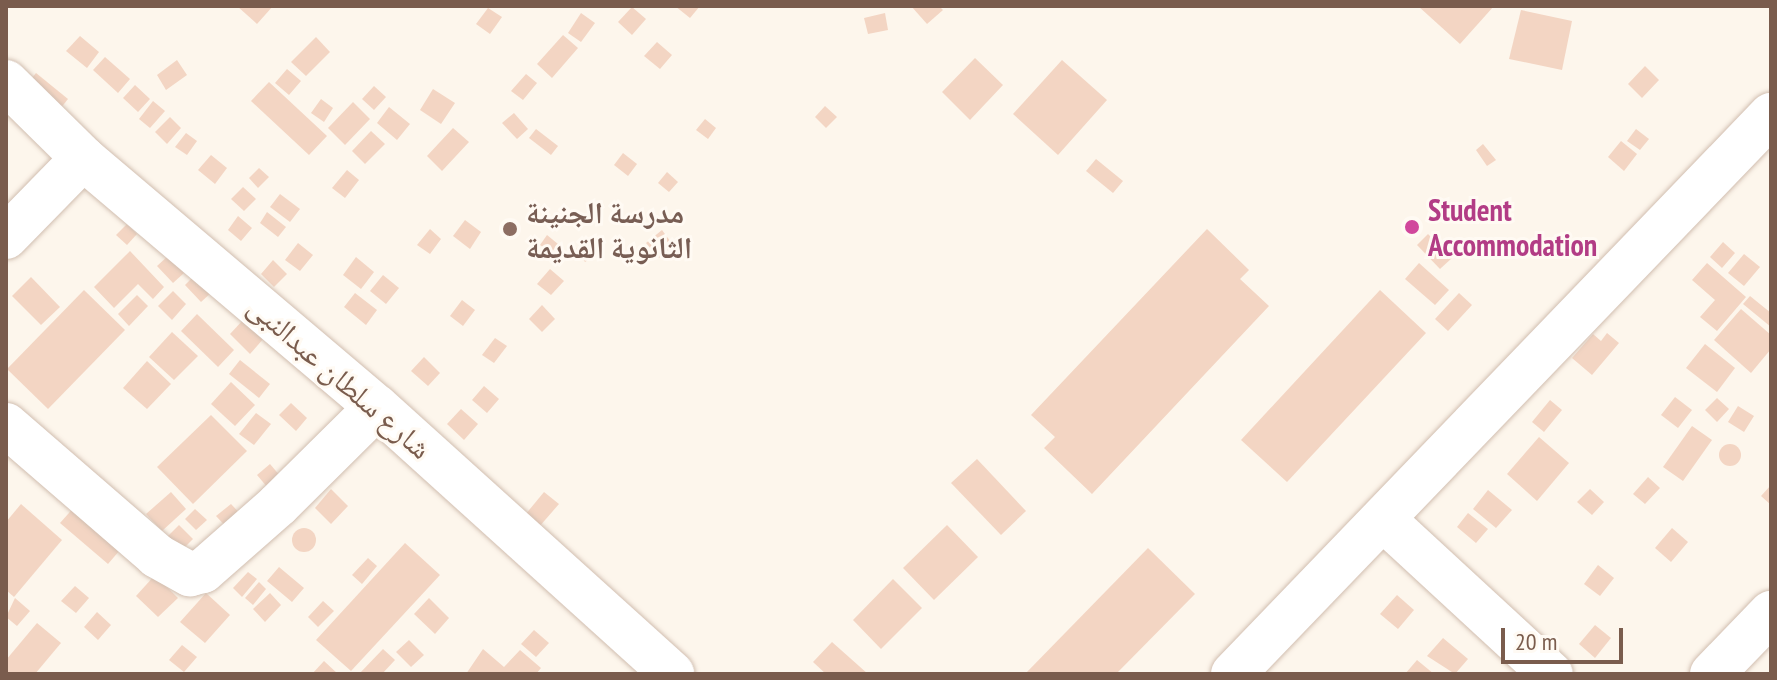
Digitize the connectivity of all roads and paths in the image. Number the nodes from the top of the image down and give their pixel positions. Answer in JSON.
{"nodes":[{"id":1,"x":6,"y":82,"type":"edge"},
{"id":2,"x":1771,"y":115,"type":"edge"},
{"id":3,"x":83,"y":158,"type":"junction"},
{"id":4,"x":6,"y":237,"type":"edge"},
{"id":5,"x":377,"y":407,"type":"junction"},
{"id":6,"x":6,"y":425,"type":"edge"},
{"id":7,"x":1384,"y":520,"type":"junction"},
{"id":8,"x":1771,"y":613,"type":"edge"},
{"id":9,"x":672,"y":674,"type":"edge"},
{"id":10,"x":1233,"y":674,"type":"edge"},
{"id":11,"x":1551,"y":674,"type":"edge"},
{"id":12,"x":1712,"y":674,"type":"edge"}],
"edges":[{"from":1,"to":3,"type":"street","name":"شارع سلطان عبدالنبى"},
{"from":2,"to":7,"type":"street"},
{"from":3,"to":4,"type":"street"},
{"from":3,"to":5,"type":"street","name":"شارع سلطان عبدالنبى"},
{"from":5,"to":6,"type":"street"},
{"from":5,"to":9,"type":"street","name":"شارع سلطان عبدالنبى"},
{"from":7,"to":10,"type":"street"},
{"from":7,"to":11,"type":"street"},
{"from":8,"to":12,"type":"street"}]}
